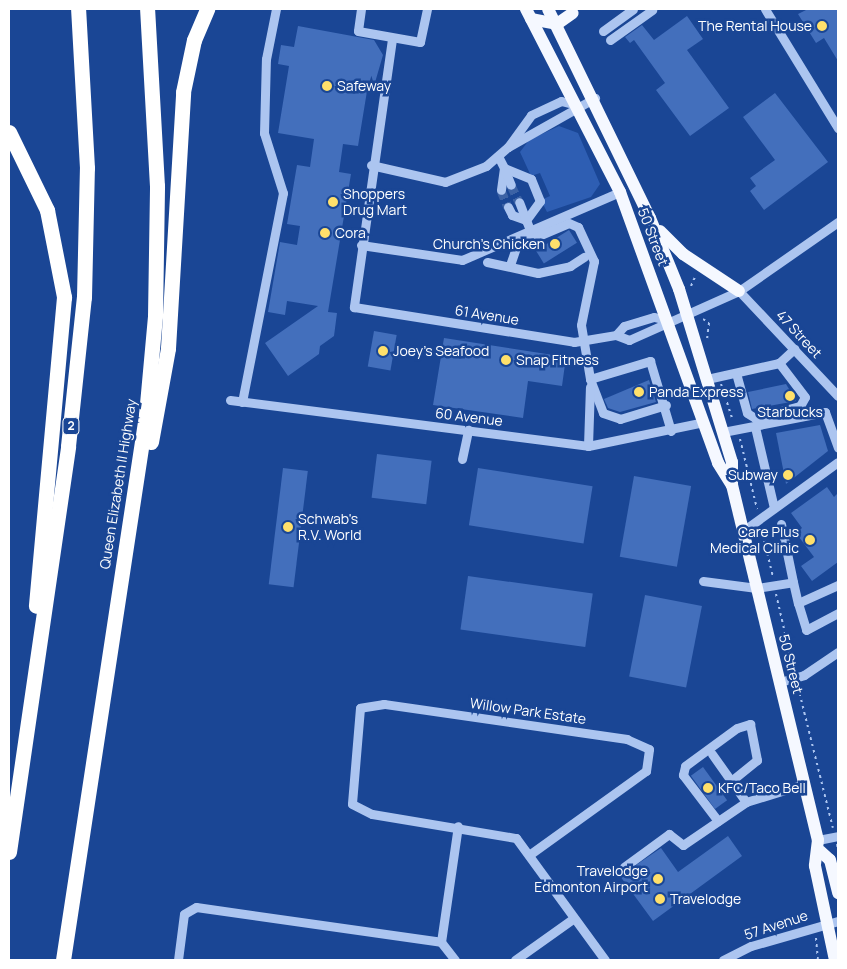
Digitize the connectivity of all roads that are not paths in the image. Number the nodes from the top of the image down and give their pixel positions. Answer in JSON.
{"nodes":[{"id":1,"x":78,"y":9,"type":"edge"},
{"id":2,"x":147,"y":9,"type":"edge"},
{"id":3,"x":207,"y":9,"type":"edge"},
{"id":4,"x":276,"y":9,"type":"edge"},
{"id":5,"x":361,"y":9,"type":"edge"},
{"id":6,"x":427,"y":9,"type":"edge"},
{"id":7,"x":548,"y":9,"type":"edge"},
{"id":8,"x":633,"y":9,"type":"edge"},
{"id":9,"x":765,"y":9,"type":"edge"},
{"id":10,"x":652,"y":10,"type":"edge"},
{"id":11,"x":575,"y":11,"type":"edge"},
{"id":12,"x":529,"y":14,"type":"edge"},
{"id":13,"x":557,"y":24,"type":"junction"},
{"id":14,"x":603,"y":30,"type":"dead end"},
{"id":15,"x":392,"y":39,"type":"junction"},
{"id":16,"x":565,"y":40,"type":"junction"},
{"id":17,"x":610,"y":40,"type":"dead end"},
{"id":18,"x":595,"y":98,"type":"junction"},
{"id":19,"x":578,"y":105,"type":"junction"},
{"id":20,"x":838,"y":128,"type":"edge"},
{"id":21,"x":9,"y":132,"type":"edge"},
{"id":22,"x":508,"y":147,"type":"junction"},
{"id":23,"x":498,"y":156,"type":"junction"},
{"id":24,"x":371,"y":165,"type":"junction"},
{"id":25,"x":504,"y":168,"type":"junction"},
{"id":26,"x":511,"y":185,"type":"tunnel mouth"},
{"id":27,"x":501,"y":190,"type":"tunnel mouth"},
{"id":28,"x":620,"y":192,"type":"junction"},
{"id":29,"x":519,"y":202,"type":"tunnel mouth"},
{"id":30,"x":508,"y":207,"type":"tunnel mouth"},
{"id":31,"x":650,"y":218,"type":"junction"},
{"id":32,"x":526,"y":220,"type":"junction"},
{"id":33,"x":838,"y":222,"type":"edge"},
{"id":34,"x":530,"y":230,"type":"junction"},
{"id":35,"x":361,"y":246,"type":"junction"},
{"id":36,"x":584,"y":257,"type":"dead end"},
{"id":37,"x":487,"y":262,"type":"dead end"},
{"id":38,"x":510,"y":265,"type":"junction"},
{"id":39,"x":739,"y":291,"type":"junction"},
{"id":40,"x":686,"y":313,"type":"junction"},
{"id":41,"x":666,"y":320,"type":"junction"},
{"id":42,"x":616,"y":336,"type":"junction"},
{"id":43,"x":581,"y":341,"type":"junction"},
{"id":44,"x":794,"y":349,"type":"junction"},
{"id":45,"x":780,"y":363,"type":"junction"},
{"id":46,"x":736,"y":373,"type":"junction"},
{"id":47,"x":590,"y":379,"type":"junction"},
{"id":48,"x":707,"y":380,"type":"junction"},
{"id":49,"x":838,"y":396,"type":"edge"},
{"id":50,"x":230,"y":400,"type":"dead end"},
{"id":51,"x":242,"y":402,"type":"junction"},
{"id":52,"x":666,"y":405,"type":"junction"},
{"id":53,"x":704,"y":422,"type":"junction"},
{"id":54,"x":755,"y":428,"type":"junction"},
{"id":55,"x":468,"y":430,"type":"junction"},
{"id":56,"x":671,"y":431,"type":"junction"},
{"id":57,"x":723,"y":432,"type":"junction"},
{"id":58,"x":588,"y":446,"type":"junction"},
{"id":59,"x":838,"y":448,"type":"edge"},
{"id":60,"x":462,"y":459,"type":"dead end"},
{"id":61,"x":838,"y":462,"type":"edge"},
{"id":62,"x":732,"y":485,"type":"junction"},
{"id":63,"x":774,"y":508,"type":"junction"},
{"id":64,"x":781,"y":524,"type":"dead end"},
{"id":65,"x":743,"y":531,"type":"junction"},
{"id":66,"x":125,"y":551,"type":"junction"},
{"id":67,"x":703,"y":581,"type":"dead end"},
{"id":68,"x":793,"y":582,"type":"junction"},
{"id":69,"x":838,"y":584,"type":"edge"},
{"id":70,"x":757,"y":588,"type":"junction"},
{"id":71,"x":798,"y":603,"type":"junction"},
{"id":72,"x":838,"y":612,"type":"edge"},
{"id":73,"x":838,"y":652,"type":"edge"},
{"id":74,"x":780,"y":682,"type":"junction"},
{"id":75,"x":712,"y":754,"type":"dead end"},
{"id":76,"x":730,"y":781,"type":"junction"},
{"id":77,"x":804,"y":784,"type":"junction"},
{"id":78,"x":17,"y":798,"type":"junction"},
{"id":79,"x":746,"y":802,"type":"junction"},
{"id":80,"x":718,"y":822,"type":"junction"},
{"id":81,"x":458,"y":826,"type":"junction"},
{"id":82,"x":838,"y":836,"type":"edge"},
{"id":83,"x":819,"y":846,"type":"junction"},
{"id":84,"x":9,"y":852,"type":"edge"},
{"id":85,"x":529,"y":855,"type":"junction"},
{"id":86,"x":624,"y":867,"type":"dead end"},
{"id":87,"x":838,"y":893,"type":"edge"},
{"id":88,"x":574,"y":918,"type":"junction"},
{"id":89,"x":826,"y":924,"type":"edge"},
{"id":90,"x":441,"y":942,"type":"junction"},
{"id":91,"x":63,"y":960,"type":"edge"},
{"id":92,"x":178,"y":960,"type":"edge"},
{"id":93,"x":455,"y":960,"type":"edge"},
{"id":94,"x":515,"y":960,"type":"edge"},
{"id":95,"x":605,"y":960,"type":"edge"},
{"id":96,"x":723,"y":960,"type":"edge"},
{"id":97,"x":835,"y":960,"type":"edge"}],
"edges":[{"from":1,"to":78,"type":"highway","number":"2"},
{"from":2,"to":66,"type":"highway","name":"Queen Elizabeth II Highway"},
{"from":3,"to":66,"type":"highway"},
{"from":4,"to":51,"type":"street"},
{"from":5,"to":15,"type":"street"},
{"from":6,"to":15,"type":"street"},
{"from":7,"to":13,"type":"main road","name":"50 Street"},
{"from":8,"to":14,"type":"street"},
{"from":9,"to":20,"type":"street"},
{"from":10,"to":17,"type":"street"},
{"from":11,"to":13,"type":"main road"},
{"from":11,"to":16,"type":"main road"},
{"from":12,"to":13,"type":"main road"},
{"from":12,"to":19,"type":"main road","name":"50 Street"},
{"from":13,"to":16,"type":"main road","name":"50 Street"},
{"from":15,"to":24,"type":"street"},
{"from":16,"to":18,"type":"main road","name":"50 Street"},
{"from":18,"to":19,"type":"street"},
{"from":18,"to":31,"type":"main road","name":"50 Street"},
{"from":19,"to":22,"type":"street"},
{"from":19,"to":22,"type":"street"},
{"from":19,"to":28,"type":"main road","name":"50 Street"},
{"from":21,"to":78,"type":"highway"},
{"from":22,"to":23,"type":"street"},
{"from":23,"to":24,"type":"street"},
{"from":23,"to":25,"type":"street"},
{"from":24,"to":35,"type":"street"},
{"from":25,"to":26,"type":"street"},
{"from":25,"to":27,"type":"street"},
{"from":25,"to":32,"type":"street"},
{"from":28,"to":34,"type":"street"},
{"from":28,"to":41,"type":"main road","name":"50 Street"},
{"from":29,"to":32,"type":"street"},
{"from":30,"to":32,"type":"street"},
{"from":31,"to":39,"type":"main road"},
{"from":31,"to":40,"type":"main road","name":"50 Street"},
{"from":32,"to":34,"type":"street"},
{"from":33,"to":39,"type":"street","name":"61 Avenue"},
{"from":34,"to":35,"type":"street"},
{"from":35,"to":43,"type":"street","name":"61 Avenue"},
{"from":36,"to":38,"type":"street"},
{"from":37,"to":38,"type":"street"},
{"from":38,"to":43,"type":"street"},
{"from":39,"to":40,"type":"street","name":"61 Avenue"},
{"from":39,"to":44,"type":"street","name":"47 Street"},
{"from":40,"to":41,"type":"street","name":"61 Avenue"},
{"from":40,"to":48,"type":"main road","name":"50 Street"},
{"from":41,"to":42,"type":"street","name":"61 Avenue"},
{"from":41,"to":42,"type":"street","name":"61 Avenue"},
{"from":41,"to":53,"type":"main road","name":"50 Street"},
{"from":42,"to":43,"type":"street","name":"61 Avenue"},
{"from":43,"to":47,"type":"street"},
{"from":44,"to":45,"type":"street"},
{"from":44,"to":49,"type":"street","name":"47 Street"},
{"from":45,"to":46,"type":"street"},
{"from":45,"to":46,"type":"street"},
{"from":46,"to":48,"type":"street"},
{"from":47,"to":52,"type":"street"},
{"from":47,"to":52,"type":"street"},
{"from":47,"to":58,"type":"street"},
{"from":48,"to":57,"type":"main road","name":"50 Street"},
{"from":50,"to":51,"type":"street","name":"60 Avenue"},
{"from":51,"to":55,"type":"street","name":"60 Avenue"},
{"from":52,"to":56,"type":"street"},
{"from":53,"to":56,"type":"street","name":"60 Avenue"},
{"from":53,"to":62,"type":"main road","name":"50 Street"},
{"from":54,"to":57,"type":"street"},
{"from":54,"to":59,"type":"street"},
{"from":54,"to":63,"type":"street"},
{"from":55,"to":58,"type":"street","name":"60 Avenue"},
{"from":55,"to":60,"type":"street"},
{"from":56,"to":58,"type":"street","name":"60 Avenue"},
{"from":57,"to":62,"type":"main road","name":"50 Street"},
{"from":61,"to":63,"type":"street"},
{"from":62,"to":65,"type":"main road","name":"50 Street"},
{"from":63,"to":65,"type":"street"},
{"from":64,"to":68,"type":"street"},
{"from":65,"to":70,"type":"main road","name":"50 Street"},
{"from":66,"to":91,"type":"highway","name":"Queen Elizabeth II Highway"},
{"from":67,"to":70,"type":"street"},
{"from":68,"to":70,"type":"street"},
{"from":68,"to":71,"type":"street"},
{"from":69,"to":71,"type":"street"},
{"from":70,"to":74,"type":"main road","name":"50 Street"},
{"from":71,"to":72,"type":"street"},
{"from":73,"to":74,"type":"street"},
{"from":74,"to":77,"type":"main road","name":"50 Street"},
{"from":75,"to":76,"type":"street"},
{"from":76,"to":79,"type":"street"},
{"from":76,"to":80,"type":"street"},
{"from":77,"to":79,"type":"street"},
{"from":77,"to":83,"type":"main road","name":"50 Street"},
{"from":78,"to":84,"type":"highway","number":"2"},
{"from":79,"to":80,"type":"street"},
{"from":80,"to":86,"type":"street"},
{"from":81,"to":85,"type":"street","name":"Willow Park Estate"},
{"from":81,"to":85,"type":"street","name":"Willow Park Estate"},
{"from":81,"to":90,"type":"street"},
{"from":82,"to":83,"type":"street"},
{"from":83,"to":87,"type":"main road","name":"50 Street"},
{"from":83,"to":89,"type":"main road","name":"50 Street"},
{"from":85,"to":88,"type":"street"},
{"from":88,"to":94,"type":"street"},
{"from":88,"to":95,"type":"street"},
{"from":89,"to":96,"type":"street","name":"57 Avenue"},
{"from":89,"to":97,"type":"main road","name":"50 Street"},
{"from":90,"to":92,"type":"street"},
{"from":90,"to":93,"type":"street"}]}
